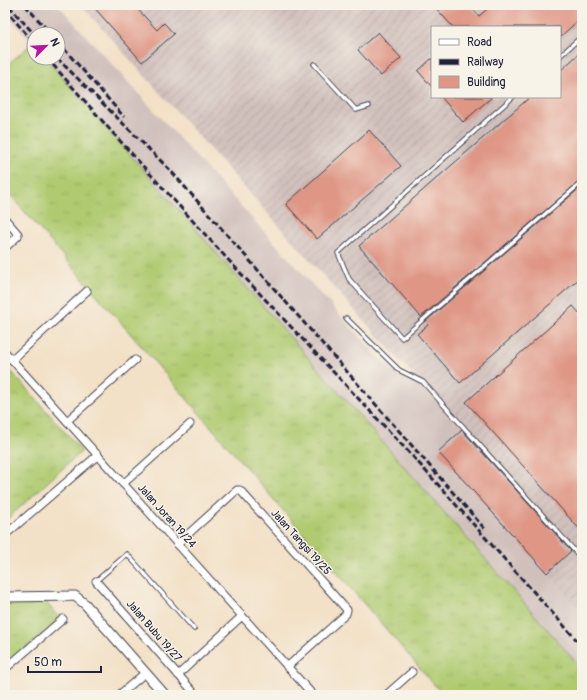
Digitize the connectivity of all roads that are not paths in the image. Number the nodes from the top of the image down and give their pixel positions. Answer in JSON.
{"nodes":[{"id":1,"x":582,"y":36,"type":"edge"},
{"id":2,"x":561,"y":55,"type":"edge"},
{"id":3,"x":314,"y":64,"type":"dead end"},
{"id":4,"x":513,"y":98,"type":"edge"},
{"id":5,"x":369,"y":106,"type":"dead end"},
{"id":6,"x":582,"y":182,"type":"edge"},
{"id":7,"x":5,"y":219,"type":"edge"},
{"id":8,"x":5,"y":248,"type":"edge"},
{"id":9,"x":86,"y":291,"type":"dead end"},
{"id":10,"x":346,"y":318,"type":"dead end"},
{"id":11,"x":6,"y":354,"type":"edge"},
{"id":12,"x":12,"y":360,"type":"junction"},
{"id":13,"x":135,"y":360,"type":"dead end"},
{"id":14,"x":67,"y":421,"type":"junction"},
{"id":15,"x":190,"y":424,"type":"dead end"},
{"id":16,"x":98,"y":455,"type":"junction"},
{"id":17,"x":123,"y":484,"type":"junction"},
{"id":18,"x":5,"y":535,"type":"edge"},
{"id":19,"x":177,"y":544,"type":"junction"},
{"id":20,"x":582,"y":559,"type":"edge"},
{"id":21,"x":96,"y":581,"type":"joint"},
{"id":22,"x":5,"y":597,"type":"edge"},
{"id":23,"x":242,"y":616,"type":"junction"},
{"id":24,"x":64,"y":619,"type":"dead end"},
{"id":25,"x":194,"y":629,"type":"dead end"},
{"id":26,"x":287,"y":667,"type":"junction"},
{"id":27,"x":5,"y":669,"type":"edge"},
{"id":28,"x":412,"y":672,"type":"dead end"},
{"id":29,"x":145,"y":673,"type":"junction"},
{"id":30,"x":178,"y":675,"type":"junction"},
{"id":31,"x":388,"y":694,"type":"edge"},
{"id":32,"x":119,"y":695,"type":"edge"},
{"id":33,"x":164,"y":695,"type":"edge"},
{"id":34,"x":196,"y":695,"type":"edge"},
{"id":35,"x":312,"y":695,"type":"edge"}],
"edges":[{"from":1,"to":2,"type":"lane"},
{"from":3,"to":5,"type":"lane"},
{"from":4,"to":6,"type":"lane"},
{"from":7,"to":8,"type":"street"},
{"from":9,"to":12,"type":"street"},
{"from":10,"to":20,"type":"lane"},
{"from":11,"to":12,"type":"street","name":"Jalan Joran 19/24"},
{"from":12,"to":14,"type":"street","name":"Jalan Joran 19/24"},
{"from":13,"to":14,"type":"street"},
{"from":14,"to":16,"type":"street","name":"Jalan Joran 19/24"},
{"from":15,"to":17,"type":"street"},
{"from":16,"to":17,"type":"street","name":"Jalan Joran 19/24"},
{"from":16,"to":18,"type":"street"},
{"from":17,"to":19,"type":"street","name":"Jalan Joran 19/24"},
{"from":19,"to":23,"type":"street","name":"Jalan Joran 19/24"},
{"from":19,"to":26,"type":"street","name":"Jalan Tangsi 19/25"},
{"from":21,"to":25,"type":"lane"},
{"from":21,"to":30,"type":"street","name":"Jalan Bubu 19/27"},
{"from":22,"to":29,"type":"street"},
{"from":23,"to":26,"type":"street","name":"Jalan Joran 19/24"},
{"from":23,"to":30,"type":"street"},
{"from":24,"to":27,"type":"street"},
{"from":26,"to":35,"type":"street","name":"Jalan Joran 19/24"},
{"from":28,"to":31,"type":"street"},
{"from":29,"to":32,"type":"street"},
{"from":29,"to":33,"type":"street"},
{"from":30,"to":34,"type":"street","name":"Jalan Bubu 19/27"}]}
